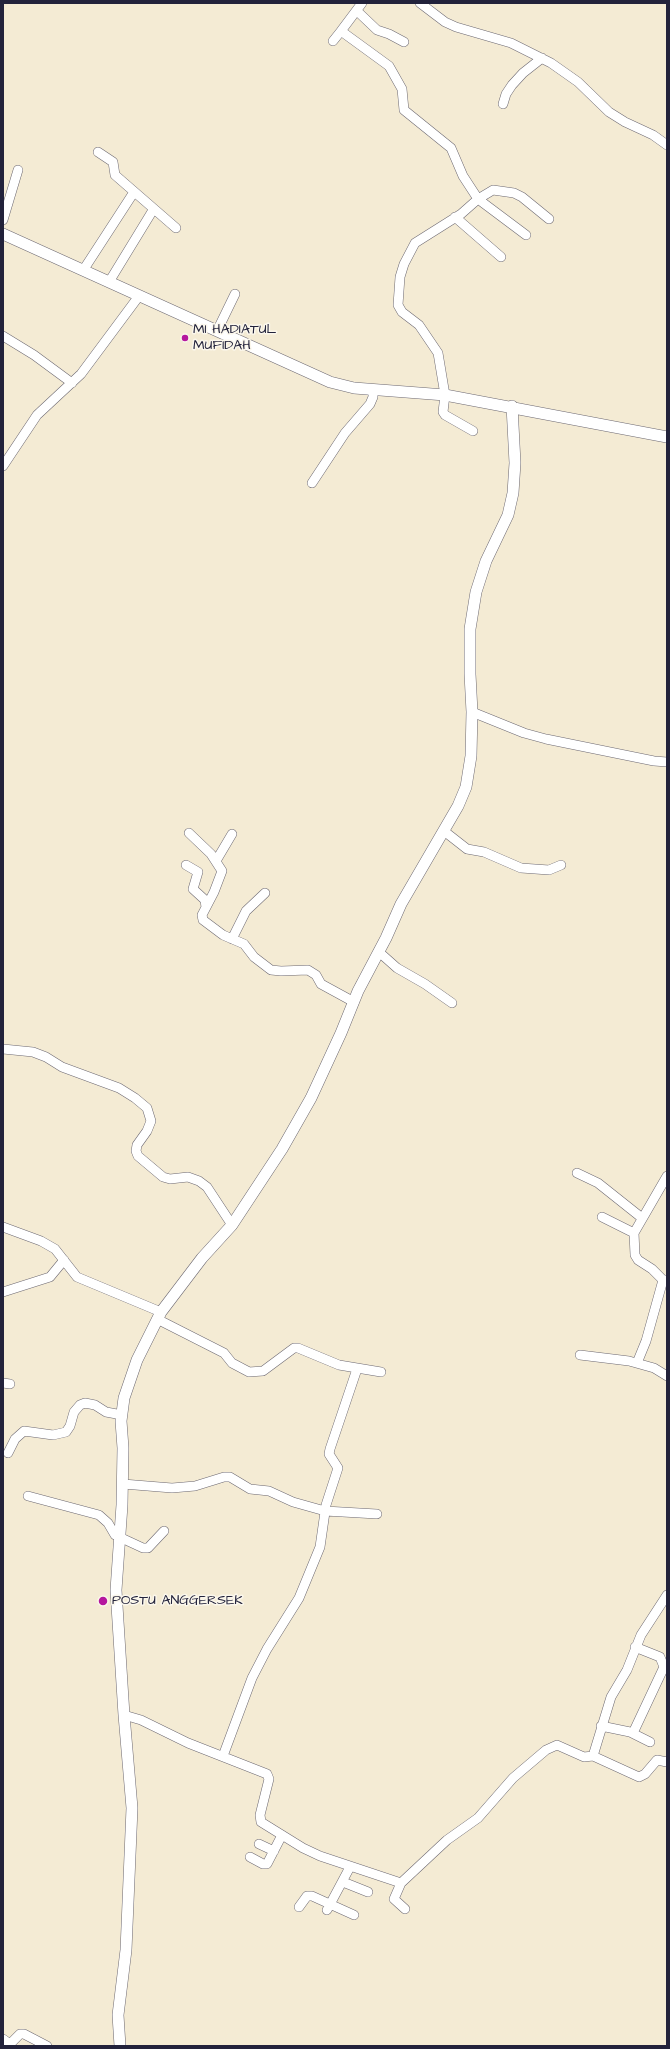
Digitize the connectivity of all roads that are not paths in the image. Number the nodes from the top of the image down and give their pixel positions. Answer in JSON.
{"nodes":[{"id":1,"x":420,"y":3,"type":"edge"},
{"id":2,"x":359,"y":7,"type":"edge"},
{"id":3,"x":341,"y":31,"type":"junction"},
{"id":4,"x":333,"y":41,"type":"dead end"},
{"id":5,"x":404,"y":42,"type":"dead end"},
{"id":6,"x":542,"y":58,"type":"junction"},
{"id":7,"x":503,"y":104,"type":"dead end"},
{"id":8,"x":667,"y":145,"type":"edge"},
{"id":9,"x":98,"y":152,"type":"dead end"},
{"id":10,"x":18,"y":170,"type":"dead end"},
{"id":11,"x":134,"y":192,"type":"junction"},
{"id":12,"x":478,"y":199,"type":"junction"},
{"id":13,"x":153,"y":210,"type":"junction"},
{"id":14,"x":456,"y":217,"type":"junction"},
{"id":15,"x":549,"y":219,"type":"dead end"},
{"id":16,"x":3,"y":220,"type":"edge"},
{"id":17,"x":176,"y":228,"type":"dead end"},
{"id":18,"x":526,"y":235,"type":"dead end"},
{"id":19,"x":5,"y":238,"type":"edge"},
{"id":20,"x":501,"y":257,"type":"dead end"},
{"id":21,"x":84,"y":269,"type":"junction"},
{"id":22,"x":110,"y":282,"type":"junction"},
{"id":23,"x":234,"y":294,"type":"dead end"},
{"id":24,"x":139,"y":296,"type":"junction"},
{"id":25,"x":217,"y":331,"type":"junction"},
{"id":26,"x":3,"y":336,"type":"edge"},
{"id":27,"x":72,"y":383,"type":"junction"},
{"id":28,"x":373,"y":390,"type":"junction"},
{"id":29,"x":445,"y":395,"type":"junction"},
{"id":30,"x":512,"y":406,"type":"junction"},
{"id":31,"x":473,"y":431,"type":"dead end"},
{"id":32,"x":667,"y":437,"type":"edge"},
{"id":33,"x":3,"y":466,"type":"edge"},
{"id":34,"x":312,"y":483,"type":"dead end"},
{"id":35,"x":472,"y":712,"type":"junction"},
{"id":36,"x":667,"y":762,"type":"edge"},
{"id":37,"x":444,"y":831,"type":"junction"},
{"id":38,"x":189,"y":834,"type":"dead end"},
{"id":39,"x":232,"y":834,"type":"dead end"},
{"id":40,"x":216,"y":861,"type":"junction"},
{"id":41,"x":186,"y":865,"type":"dead end"},
{"id":42,"x":561,"y":865,"type":"dead end"},
{"id":43,"x":265,"y":893,"type":"dead end"},
{"id":44,"x":206,"y":907,"type":"junction"},
{"id":45,"x":232,"y":939,"type":"junction"},
{"id":46,"x":379,"y":952,"type":"junction"},
{"id":47,"x":354,"y":1002,"type":"junction"},
{"id":48,"x":452,"y":1003,"type":"dead end"},
{"id":49,"x":3,"y":1049,"type":"edge"},
{"id":50,"x":577,"y":1173,"type":"dead end"},
{"id":51,"x":667,"y":1176,"type":"edge"},
{"id":52,"x":602,"y":1217,"type":"dead end"},
{"id":53,"x":642,"y":1218,"type":"junction"},
{"id":54,"x":232,"y":1225,"type":"junction"},
{"id":55,"x":3,"y":1227,"type":"edge"},
{"id":56,"x":634,"y":1233,"type":"junction"},
{"id":57,"x":64,"y":1260,"type":"junction"},
{"id":58,"x":665,"y":1280,"type":"edge"},
{"id":59,"x":3,"y":1292,"type":"edge"},
{"id":60,"x":160,"y":1316,"type":"junction"},
{"id":61,"x":580,"y":1355,"type":"dead end"},
{"id":62,"x":637,"y":1363,"type":"junction"},
{"id":63,"x":357,"y":1369,"type":"junction"},
{"id":64,"x":381,"y":1372,"type":"dead end"},
{"id":65,"x":667,"y":1376,"type":"edge"},
{"id":66,"x":122,"y":1415,"type":"junction"},
{"id":67,"x":8,"y":1453,"type":"dead end"},
{"id":68,"x":123,"y":1484,"type":"junction"},
{"id":69,"x":28,"y":1496,"type":"dead end"},
{"id":70,"x":325,"y":1512,"type":"junction"},
{"id":71,"x":377,"y":1514,"type":"dead end"},
{"id":72,"x":164,"y":1531,"type":"dead end"},
{"id":73,"x":121,"y":1538,"type":"junction"},
{"id":74,"x":667,"y":1595,"type":"edge"},
{"id":75,"x":635,"y":1647,"type":"junction"},
{"id":76,"x":124,"y":1715,"type":"junction"},
{"id":77,"x":601,"y":1726,"type":"junction"},
{"id":78,"x":633,"y":1733,"type":"junction"},
{"id":79,"x":650,"y":1742,"type":"dead end"},
{"id":80,"x":223,"y":1756,"type":"junction"},
{"id":81,"x":593,"y":1756,"type":"junction"},
{"id":82,"x":667,"y":1762,"type":"edge"},
{"id":83,"x":282,"y":1835,"type":"junction"},
{"id":84,"x":259,"y":1844,"type":"dead end"},
{"id":85,"x":274,"y":1850,"type":"junction"},
{"id":86,"x":250,"y":1857,"type":"dead end"},
{"id":87,"x":350,"y":1867,"type":"junction"},
{"id":88,"x":344,"y":1882,"type":"junction"},
{"id":89,"x":401,"y":1883,"type":"junction"},
{"id":90,"x":368,"y":1892,"type":"dead end"},
{"id":91,"x":299,"y":1907,"type":"dead end"},
{"id":92,"x":329,"y":1907,"type":"junction"},
{"id":93,"x":405,"y":1909,"type":"dead end"},
{"id":94,"x":354,"y":1916,"type":"dead end"},
{"id":95,"x":7,"y":2043,"type":"edge"},
{"id":96,"x":48,"y":2046,"type":"edge"},
{"id":97,"x":120,"y":2046,"type":"edge"}],
"edges":[{"from":1,"to":6,"type":"street"},
{"from":2,"to":3,"type":"street"},
{"from":2,"to":5,"type":"street"},
{"from":3,"to":4,"type":"street"},
{"from":3,"to":12,"type":"street"},
{"from":6,"to":7,"type":"street"},
{"from":6,"to":8,"type":"street"},
{"from":9,"to":11,"type":"street"},
{"from":10,"to":16,"type":"street"},
{"from":11,"to":13,"type":"street"},
{"from":11,"to":21,"type":"street"},
{"from":12,"to":14,"type":"street"},
{"from":12,"to":15,"type":"street"},
{"from":12,"to":18,"type":"street"},
{"from":13,"to":17,"type":"street"},
{"from":13,"to":22,"type":"street"},
{"from":14,"to":20,"type":"street"},
{"from":14,"to":29,"type":"street"},
{"from":19,"to":21,"type":"street"},
{"from":21,"to":22,"type":"street"},
{"from":22,"to":24,"type":"street"},
{"from":23,"to":25,"type":"street"},
{"from":24,"to":25,"type":"street"},
{"from":24,"to":27,"type":"street"},
{"from":25,"to":28,"type":"street"},
{"from":26,"to":27,"type":"street"},
{"from":27,"to":33,"type":"street"},
{"from":28,"to":29,"type":"street"},
{"from":28,"to":34,"type":"street"},
{"from":29,"to":30,"type":"street"},
{"from":29,"to":31,"type":"street"},
{"from":30,"to":32,"type":"street"},
{"from":30,"to":35,"type":"street"},
{"from":35,"to":36,"type":"street"},
{"from":35,"to":37,"type":"street"},
{"from":37,"to":42,"type":"street"},
{"from":37,"to":46,"type":"street"},
{"from":38,"to":40,"type":"street"},
{"from":39,"to":40,"type":"street"},
{"from":40,"to":44,"type":"street"},
{"from":41,"to":44,"type":"street"},
{"from":43,"to":45,"type":"street"},
{"from":44,"to":45,"type":"street"},
{"from":45,"to":47,"type":"street"},
{"from":46,"to":47,"type":"street"},
{"from":46,"to":48,"type":"street"},
{"from":47,"to":54,"type":"street"},
{"from":49,"to":54,"type":"street"},
{"from":50,"to":53,"type":"street"},
{"from":51,"to":53,"type":"street"},
{"from":52,"to":56,"type":"street"},
{"from":53,"to":56,"type":"street"},
{"from":54,"to":60,"type":"street"},
{"from":55,"to":57,"type":"street"},
{"from":56,"to":58,"type":"street"},
{"from":57,"to":59,"type":"street"},
{"from":57,"to":60,"type":"street"},
{"from":58,"to":62,"type":"street"},
{"from":60,"to":63,"type":"street"},
{"from":60,"to":66,"type":"street"},
{"from":61,"to":62,"type":"street"},
{"from":62,"to":65,"type":"street"},
{"from":63,"to":64,"type":"street"},
{"from":63,"to":70,"type":"street"},
{"from":66,"to":67,"type":"street"},
{"from":66,"to":68,"type":"street"},
{"from":68,"to":70,"type":"street"},
{"from":68,"to":73,"type":"street"},
{"from":69,"to":73,"type":"street"},
{"from":70,"to":71,"type":"street"},
{"from":70,"to":80,"type":"street"},
{"from":72,"to":73,"type":"street"},
{"from":73,"to":76,"type":"street"},
{"from":74,"to":75,"type":"street"},
{"from":75,"to":77,"type":"street"},
{"from":75,"to":78,"type":"street"},
{"from":76,"to":80,"type":"street"},
{"from":76,"to":97,"type":"street"},
{"from":77,"to":78,"type":"street"},
{"from":77,"to":81,"type":"street"},
{"from":78,"to":79,"type":"street"},
{"from":80,"to":83,"type":"street"},
{"from":81,"to":82,"type":"street"},
{"from":81,"to":89,"type":"street"},
{"from":83,"to":85,"type":"street"},
{"from":83,"to":87,"type":"street"},
{"from":84,"to":85,"type":"street"},
{"from":85,"to":86,"type":"street"},
{"from":87,"to":88,"type":"street"},
{"from":87,"to":89,"type":"street"},
{"from":88,"to":90,"type":"street"},
{"from":88,"to":92,"type":"street"},
{"from":89,"to":93,"type":"street"},
{"from":91,"to":92,"type":"street"},
{"from":92,"to":94,"type":"street"},
{"from":95,"to":96,"type":"street"}]}
